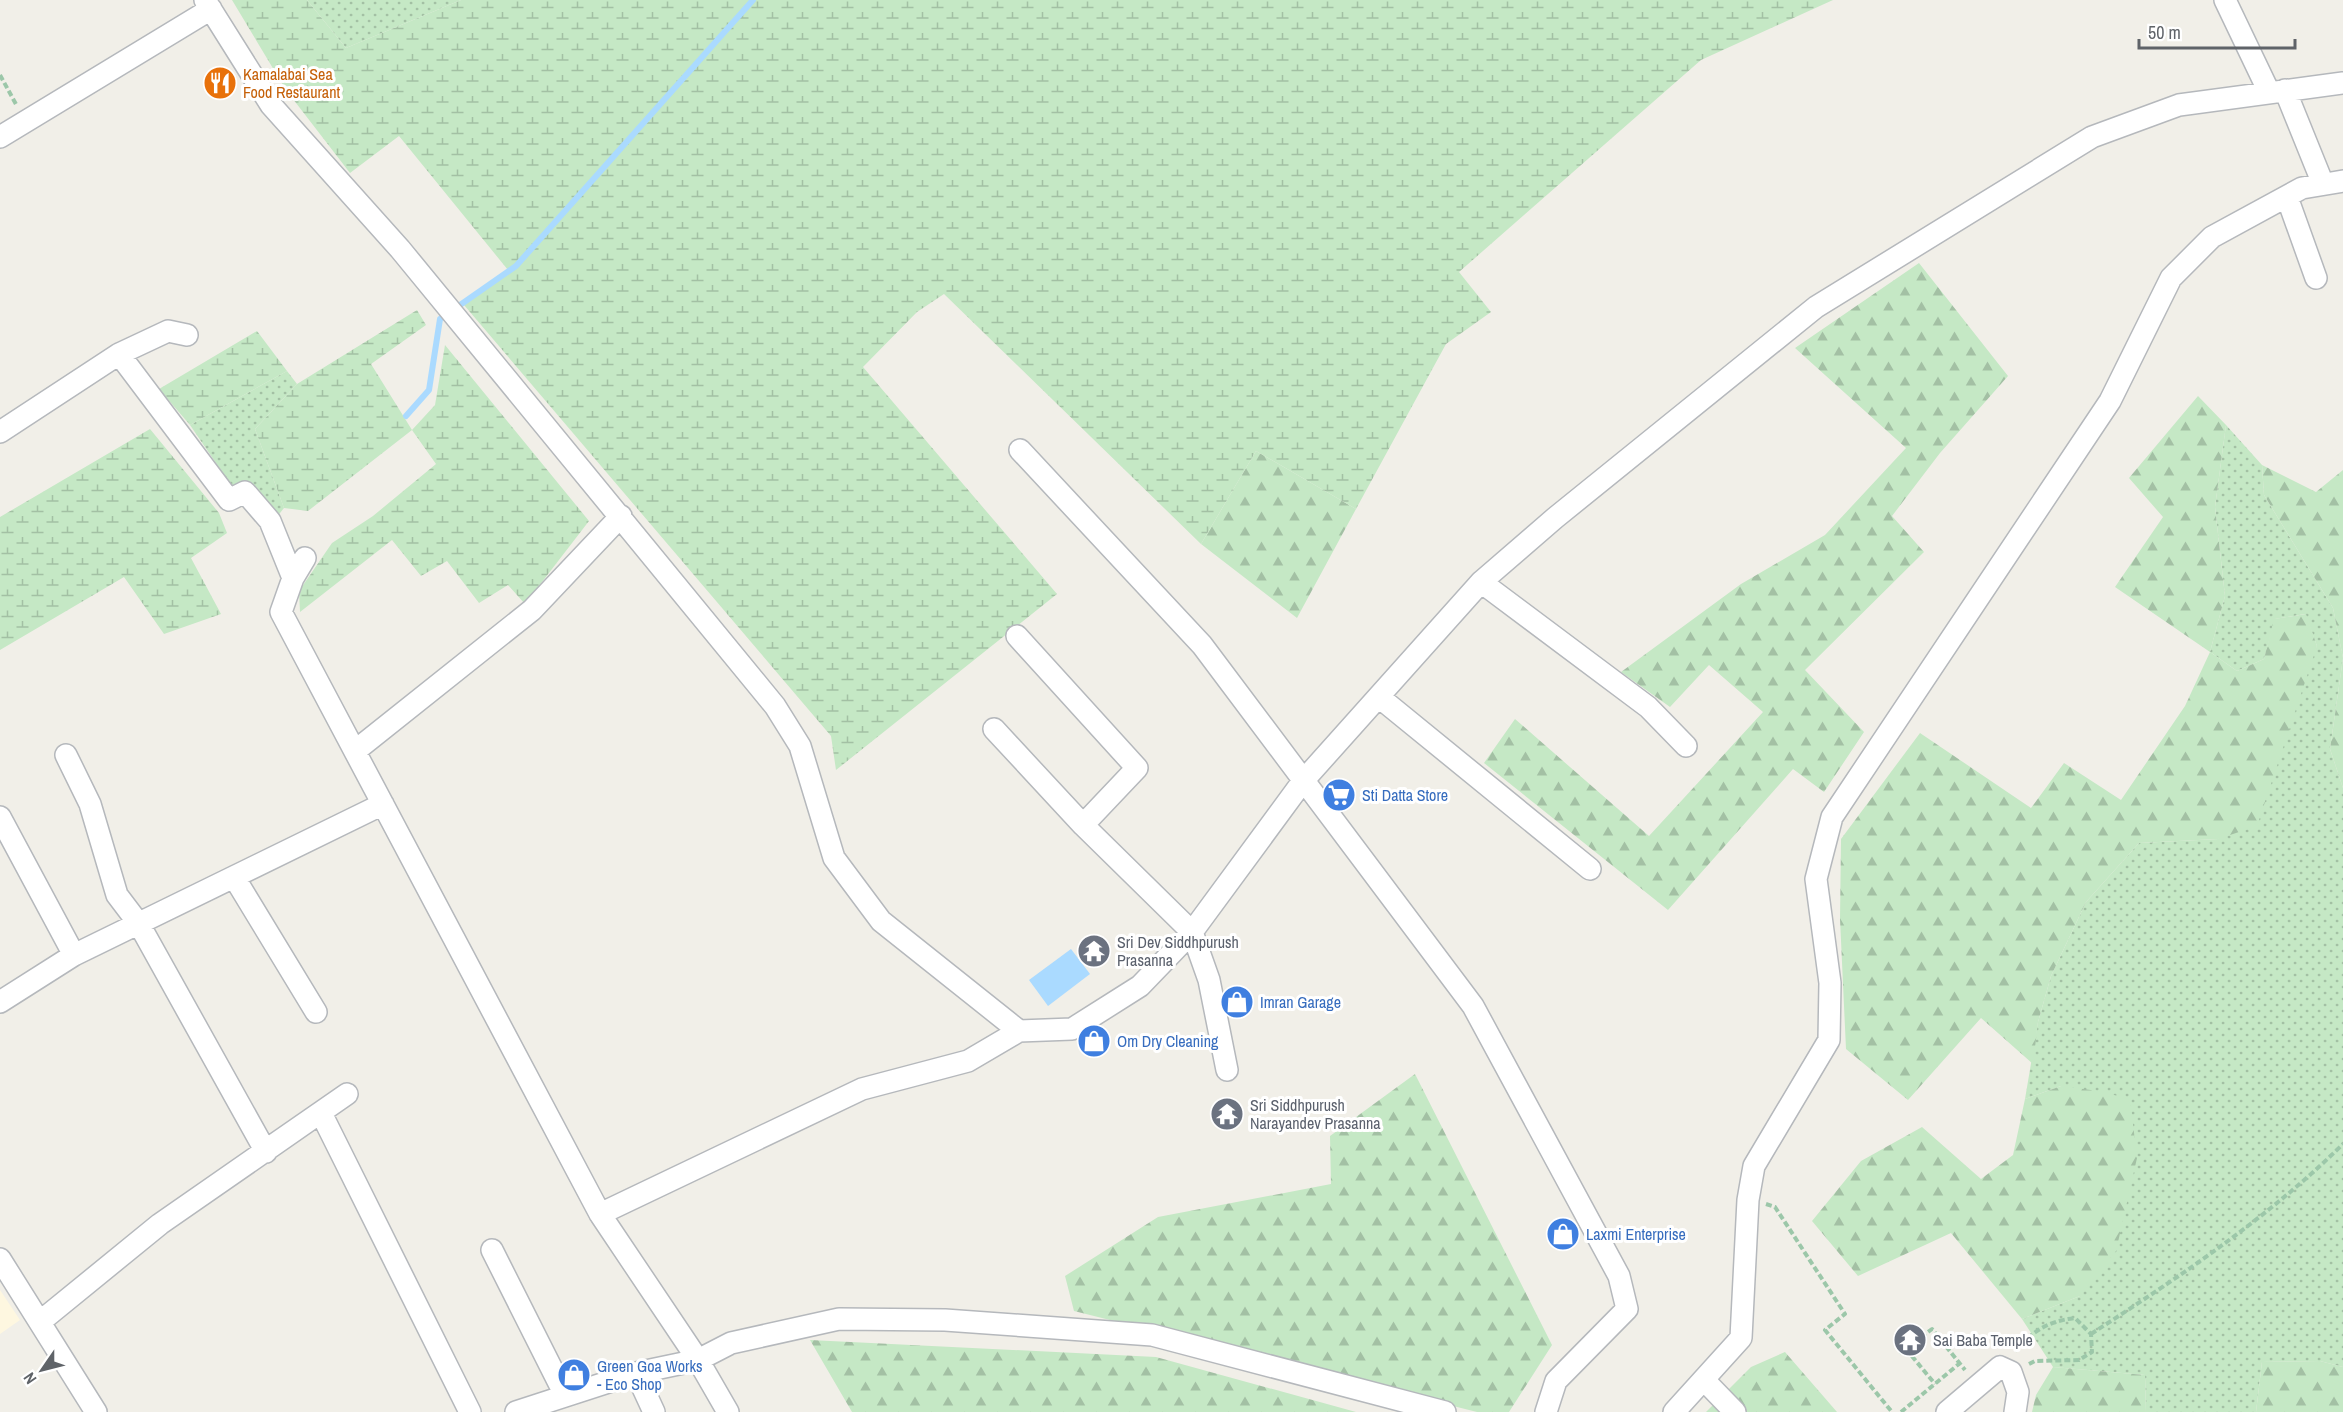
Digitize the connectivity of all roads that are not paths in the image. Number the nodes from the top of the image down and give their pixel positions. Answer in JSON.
{"nodes":[{"id":1,"x":2225,"y":0,"type":"edge"},
{"id":2,"x":208,"y":5,"type":"edge"},
{"id":3,"x":2343,"y":83,"type":"edge"},
{"id":4,"x":2277,"y":91,"type":"junction"},
{"id":5,"x":0,"y":137,"type":"edge"},
{"id":6,"x":2333,"y":182,"type":"edge"},
{"id":7,"x":2287,"y":197,"type":"junction"},
{"id":8,"x":2316,"y":278,"type":"dead end"},
{"id":9,"x":187,"y":335,"type":"dead end"},
{"id":10,"x":119,"y":354,"type":"junction"},
{"id":11,"x":1,"y":428,"type":"edge"},
{"id":12,"x":1020,"y":450,"type":"dead end"},
{"id":13,"x":621,"y":516,"type":"junction"},
{"id":14,"x":305,"y":558,"type":"dead end"},
{"id":15,"x":293,"y":578,"type":"junction"},
{"id":16,"x":1481,"y":582,"type":"junction"},
{"id":17,"x":1017,"y":636,"type":"dead end"},
{"id":18,"x":1379,"y":697,"type":"junction"},
{"id":19,"x":994,"y":729,"type":"dead end"},
{"id":20,"x":1686,"y":746,"type":"dead end"},
{"id":21,"x":355,"y":751,"type":"junction"},
{"id":22,"x":66,"y":755,"type":"dead end"},
{"id":23,"x":1304,"y":781,"type":"junction"},
{"id":24,"x":383,"y":804,"type":"junction"},
{"id":25,"x":0,"y":817,"type":"edge"},
{"id":26,"x":1083,"y":825,"type":"junction"},
{"id":27,"x":1590,"y":869,"type":"dead end"},
{"id":28,"x":234,"y":877,"type":"junction"},
{"id":29,"x":139,"y":924,"type":"junction"},
{"id":30,"x":1192,"y":932,"type":"junction"},
{"id":31,"x":74,"y":955,"type":"junction"},
{"id":32,"x":0,"y":1002,"type":"edge"},
{"id":33,"x":316,"y":1012,"type":"dead end"},
{"id":34,"x":1019,"y":1031,"type":"junction"},
{"id":35,"x":1227,"y":1070,"type":"dead end"},
{"id":36,"x":347,"y":1094,"type":"dead end"},
{"id":37,"x":321,"y":1113,"type":"junction"},
{"id":38,"x":266,"y":1152,"type":"junction"},
{"id":39,"x":600,"y":1214,"type":"junction"},
{"id":40,"x":492,"y":1250,"type":"dead end"},
{"id":41,"x":0,"y":1258,"type":"edge"},
{"id":42,"x":41,"y":1321,"type":"junction"},
{"id":43,"x":698,"y":1360,"type":"junction"},
{"id":44,"x":636,"y":1373,"type":"junction"},
{"id":45,"x":1704,"y":1380,"type":"junction"},
{"id":46,"x":565,"y":1395,"type":"junction"},
{"id":47,"x":96,"y":1412,"type":"edge"},
{"id":48,"x":470,"y":1412,"type":"edge"},
{"id":49,"x":516,"y":1412,"type":"edge"},
{"id":50,"x":654,"y":1412,"type":"edge"},
{"id":51,"x":728,"y":1412,"type":"edge"},
{"id":52,"x":1445,"y":1412,"type":"edge"},
{"id":53,"x":1546,"y":1412,"type":"edge"},
{"id":54,"x":1674,"y":1412,"type":"edge"},
{"id":55,"x":1735,"y":1412,"type":"edge"},
{"id":56,"x":1947,"y":1412,"type":"edge"},
{"id":57,"x":2015,"y":1412,"type":"edge"}],
"edges":[{"from":1,"to":4,"type":"street"},
{"from":2,"to":5,"type":"street"},
{"from":2,"to":13,"type":"street"},
{"from":3,"to":4,"type":"street"},
{"from":4,"to":6,"type":"street"},
{"from":4,"to":16,"type":"street"},
{"from":6,"to":7,"type":"street"},
{"from":7,"to":8,"type":"street"},
{"from":7,"to":45,"type":"street"},
{"from":9,"to":10,"type":"street"},
{"from":10,"to":11,"type":"street"},
{"from":10,"to":15,"type":"street"},
{"from":12,"to":23,"type":"street"},
{"from":13,"to":21,"type":"street"},
{"from":13,"to":34,"type":"street"},
{"from":14,"to":15,"type":"street"},
{"from":15,"to":21,"type":"street"},
{"from":16,"to":18,"type":"street"},
{"from":16,"to":20,"type":"street"},
{"from":17,"to":26,"type":"street"},
{"from":18,"to":23,"type":"street"},
{"from":18,"to":27,"type":"street"},
{"from":19,"to":26,"type":"street"},
{"from":21,"to":24,"type":"street"},
{"from":22,"to":29,"type":"street"},
{"from":23,"to":30,"type":"street"},
{"from":23,"to":53,"type":"street"},
{"from":24,"to":28,"type":"street"},
{"from":24,"to":39,"type":"street"},
{"from":25,"to":31,"type":"street"},
{"from":26,"to":30,"type":"street"},
{"from":28,"to":29,"type":"street"},
{"from":28,"to":33,"type":"street"},
{"from":29,"to":31,"type":"street"},
{"from":29,"to":38,"type":"street"},
{"from":30,"to":34,"type":"street"},
{"from":30,"to":35,"type":"street"},
{"from":31,"to":32,"type":"street"},
{"from":34,"to":39,"type":"street"},
{"from":36,"to":37,"type":"street"},
{"from":37,"to":38,"type":"street"},
{"from":37,"to":48,"type":"street"},
{"from":38,"to":42,"type":"street"},
{"from":39,"to":43,"type":"street"},
{"from":40,"to":46,"type":"street"},
{"from":41,"to":42,"type":"street"},
{"from":42,"to":47,"type":"street"},
{"from":43,"to":44,"type":"street"},
{"from":43,"to":51,"type":"street"},
{"from":43,"to":52,"type":"street"},
{"from":44,"to":46,"type":"street"},
{"from":44,"to":50,"type":"street"},
{"from":45,"to":54,"type":"street"},
{"from":45,"to":55,"type":"street"},
{"from":46,"to":49,"type":"street"},
{"from":56,"to":57,"type":"street"}]}
